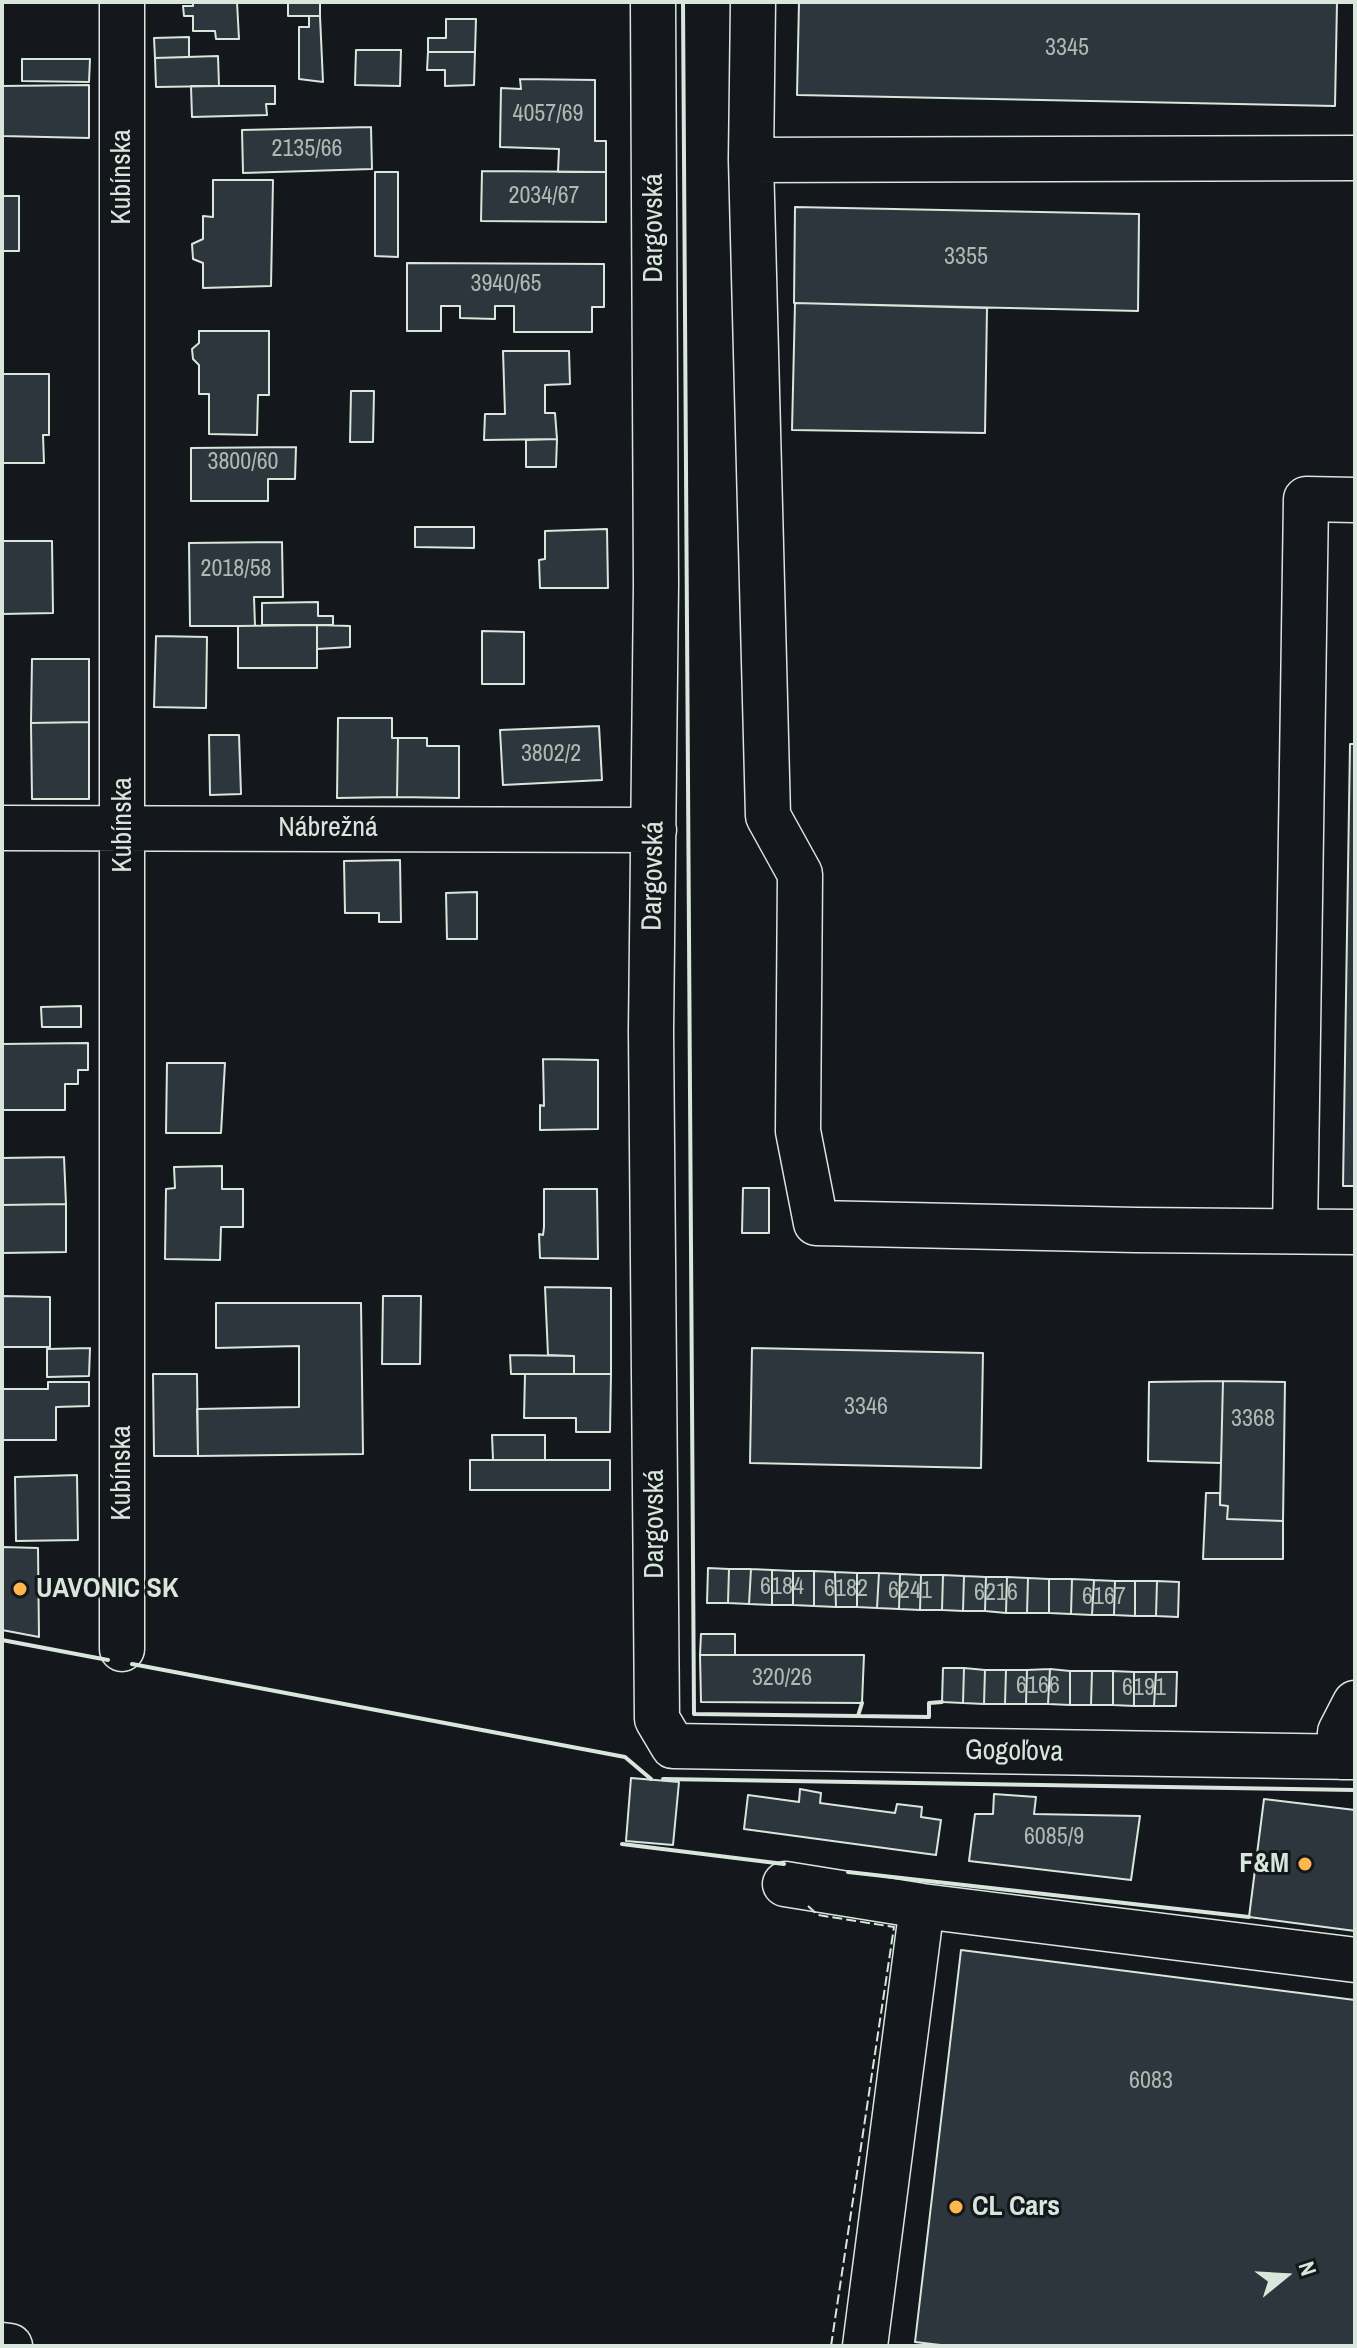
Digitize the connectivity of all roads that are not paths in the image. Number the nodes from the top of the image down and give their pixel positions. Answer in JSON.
{"nodes":[{"id":1,"x":122,"y":2,"type":"edge"},
{"id":2,"x":653,"y":2,"type":"edge"},
{"id":3,"x":753,"y":2,"type":"edge"},
{"id":4,"x":1355,"y":158,"type":"edge"},
{"id":5,"x":751,"y":160,"type":"junction"},
{"id":6,"x":1355,"y":500,"type":"edge"},
{"id":7,"x":2,"y":828,"type":"edge"},
{"id":8,"x":123,"y":828,"type":"junction"},
{"id":9,"x":654,"y":830,"type":"junction"},
{"id":10,"x":1295,"y":1231,"type":"junction"},
{"id":11,"x":1355,"y":1232,"type":"edge"},
{"id":12,"x":122,"y":1649,"type":"dead end"},
{"id":13,"x":1355,"y":1703,"type":"edge"},
{"id":14,"x":673,"y":1746,"type":"joint"},
{"id":15,"x":1348,"y":1757,"type":"edge"},
{"id":16,"x":785,"y":1884,"type":"dead end"},
{"id":17,"x":922,"y":1906,"type":"junction"},
{"id":18,"x":1355,"y":1960,"type":"edge"},
{"id":19,"x":2,"y":2345,"type":"edge"},
{"id":20,"x":10,"y":2346,"type":"edge"},
{"id":21,"x":865,"y":2346,"type":"edge"}],
"edges":[{"from":1,"to":8,"type":"street","name":"Kubínska"},
{"from":2,"to":9,"type":"street","name":"Dargovská"},
{"from":3,"to":5,"type":"street"},
{"from":4,"to":5,"type":"street"},
{"from":5,"to":10,"type":"street"},
{"from":6,"to":10,"type":"street"},
{"from":7,"to":8,"type":"street","name":"Nábrežná"},
{"from":8,"to":9,"type":"street","name":"Nábrežná"},
{"from":8,"to":12,"type":"street","name":"Kubínska"},
{"from":9,"to":14,"type":"street","name":"Dargovská"},
{"from":10,"to":11,"type":"street"},
{"from":13,"to":15,"type":"street"},
{"from":14,"to":15,"type":"street","name":"Gogoľova"},
{"from":16,"to":17,"type":"street"},
{"from":17,"to":18,"type":"street"},
{"from":17,"to":21,"type":"street"},
{"from":19,"to":20,"type":"street"}]}
